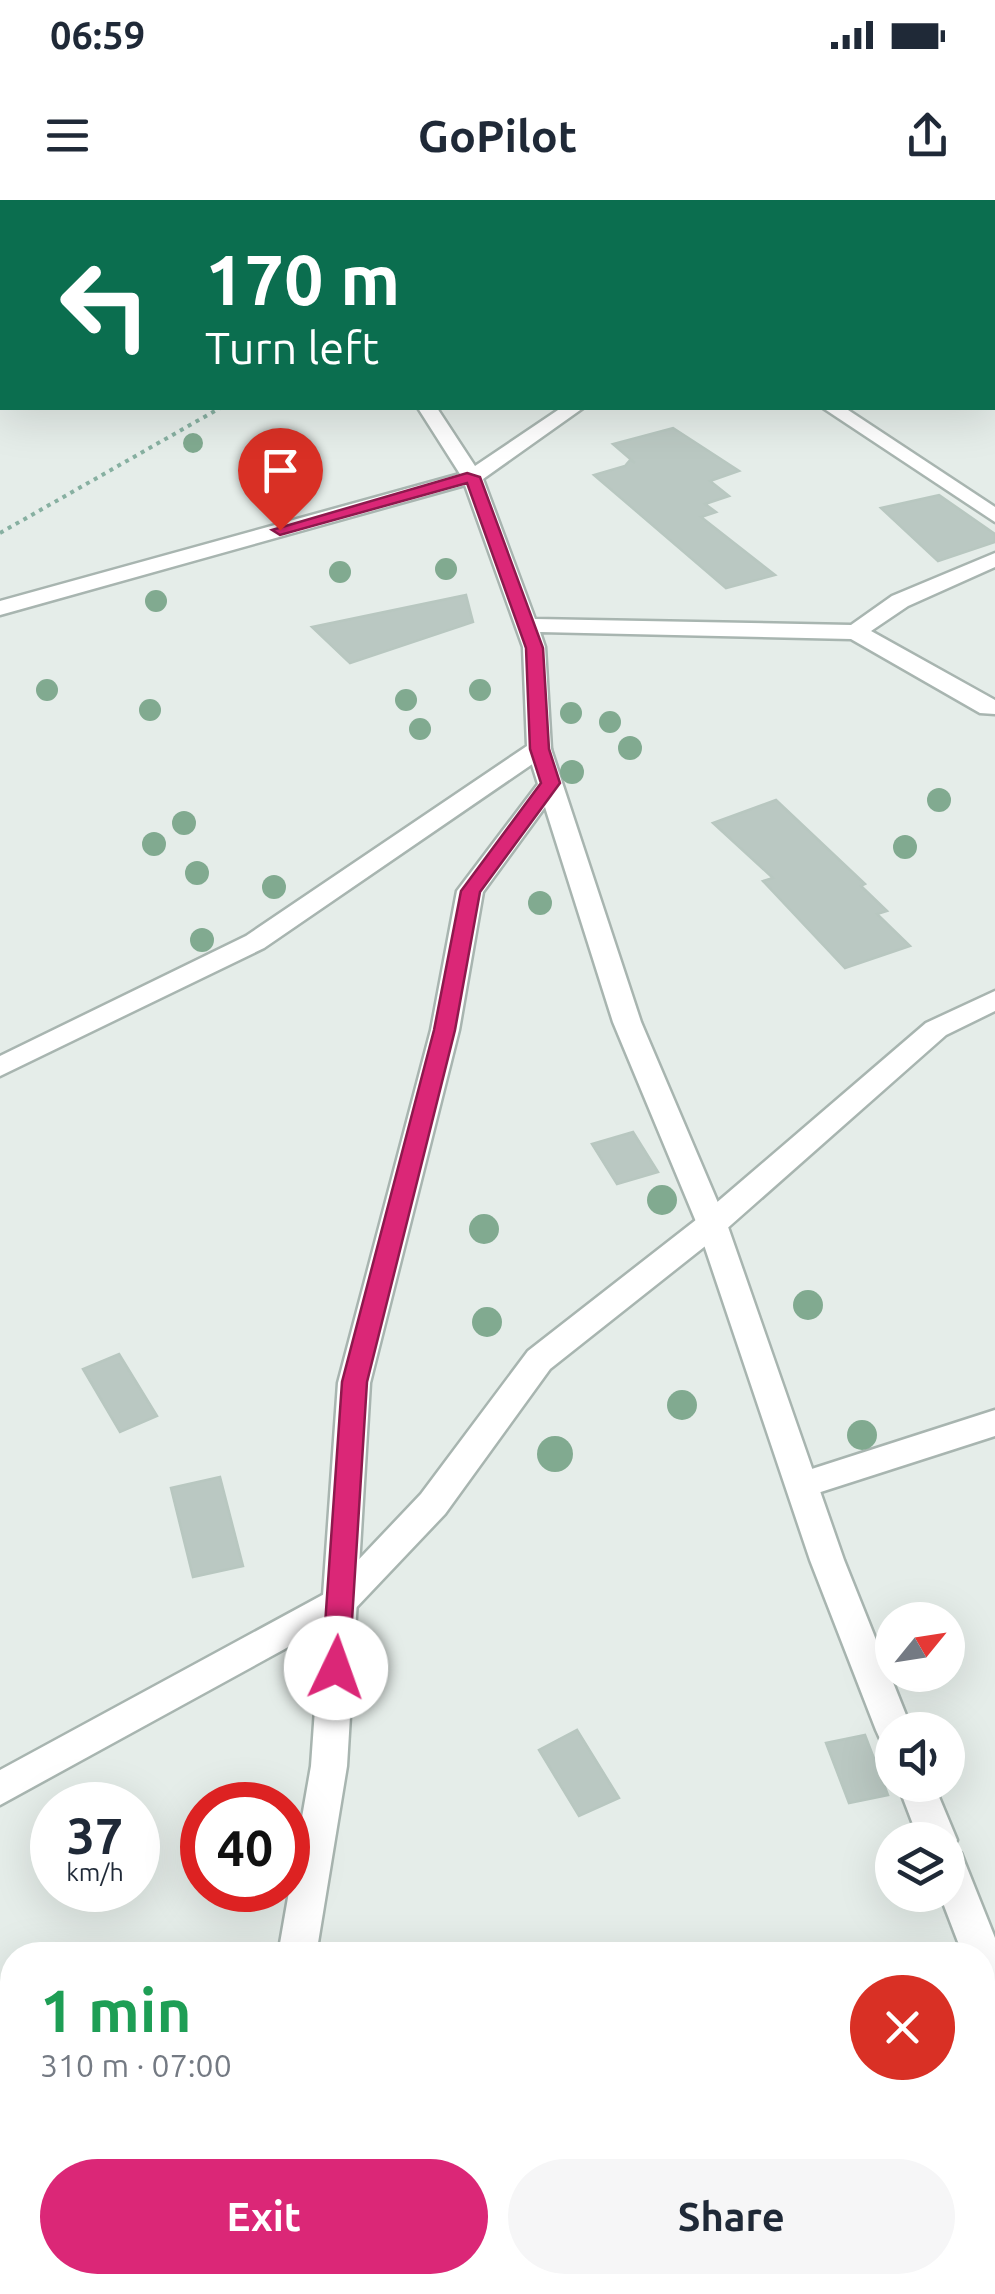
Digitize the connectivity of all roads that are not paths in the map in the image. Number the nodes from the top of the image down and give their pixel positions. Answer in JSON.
{"nodes":[{"id":1,"x":429,"y":410,"type":"edge"},
{"id":2,"x":570,"y":410,"type":"edge"},
{"id":3,"x":836,"y":410,"type":"edge"},
{"id":4,"x":472,"y":477,"type":"junction"},
{"id":5,"x":995,"y":516,"type":"edge"},
{"id":6,"x":995,"y":560,"type":"edge"},
{"id":7,"x":0,"y":608,"type":"edge"},
{"id":8,"x":526,"y":625,"type":"junction"},
{"id":9,"x":856,"y":632,"type":"junction"},
{"id":10,"x":995,"y":708,"type":"edge"},
{"id":11,"x":540,"y":749,"type":"junction"},
{"id":12,"x":550,"y":783,"type":"junction"},
{"id":13,"x":995,"y":1000,"type":"edge"},
{"id":14,"x":0,"y":1067,"type":"edge"},
{"id":15,"x":712,"y":1224,"type":"junction"},
{"id":16,"x":995,"y":1422,"type":"edge"},
{"id":17,"x":802,"y":1485,"type":"junction"},
{"id":18,"x":340,"y":1602,"type":"junction"},
{"id":19,"x":887,"y":1712,"type":"edge"},
{"id":20,"x":0,"y":1789,"type":"edge"},
{"id":21,"x":965,"y":1910,"type":"edge"},
{"id":22,"x":302,"y":1942,"type":"edge"},
{"id":23,"x":977,"y":1942,"type":"edge"}],
"edges":[{"from":1,"to":4,"type":"street"},
{"from":2,"to":4,"type":"street"},
{"from":3,"to":5,"type":"street"},
{"from":4,"to":7,"type":"street"},
{"from":4,"to":8,"type":"street"},
{"from":6,"to":9,"type":"street"},
{"from":8,"to":9,"type":"street"},
{"from":8,"to":11,"type":"street"},
{"from":9,"to":10,"type":"street"},
{"from":11,"to":12,"type":"street"},
{"from":11,"to":14,"type":"street"},
{"from":12,"to":15,"type":"street"},
{"from":12,"to":18,"type":"street"},
{"from":13,"to":15,"type":"street"},
{"from":15,"to":17,"type":"street"},
{"from":15,"to":18,"type":"street"},
{"from":16,"to":17,"type":"street"},
{"from":17,"to":19,"type":"street"},
{"from":18,"to":20,"type":"street"},
{"from":18,"to":22,"type":"street"},
{"from":21,"to":23,"type":"street"}]}
